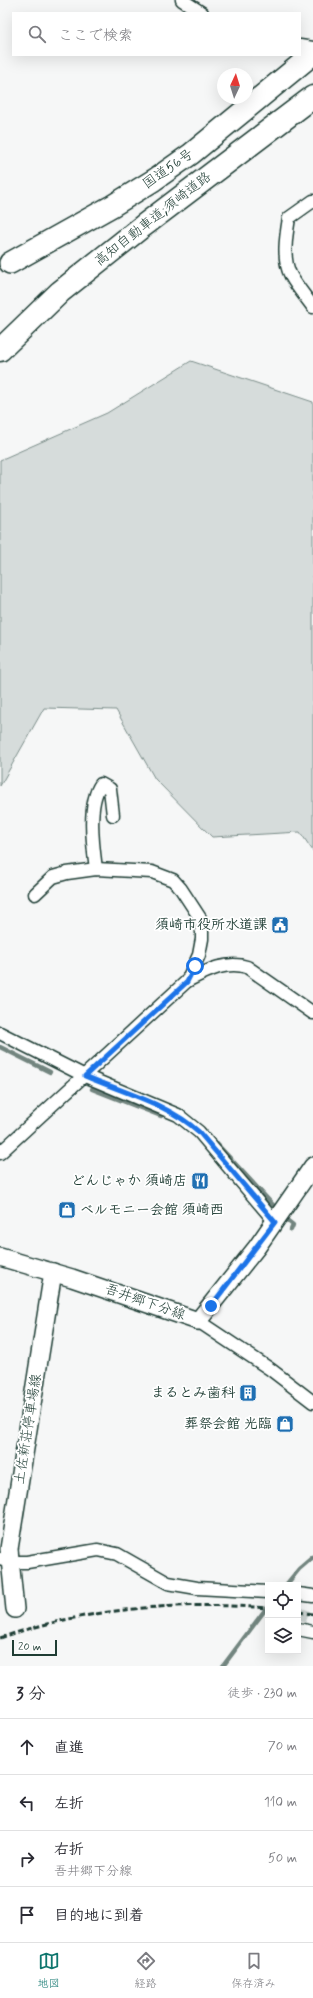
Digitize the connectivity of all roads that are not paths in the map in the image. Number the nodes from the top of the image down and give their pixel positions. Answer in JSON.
{"nodes":[{"id":1,"x":182,"y":0,"type":"edge"},
{"id":2,"x":200,"y":12,"type":"edge"},
{"id":3,"x":301,"y":46,"type":"edge"},
{"id":4,"x":313,"y":48,"type":"edge"},
{"id":5,"x":313,"y":54,"type":"edge"},
{"id":6,"x":313,"y":97,"type":"edge"},
{"id":7,"x":313,"y":201,"type":"edge"},
{"id":8,"x":10,"y":263,"type":"dead end"},
{"id":9,"x":313,"y":307,"type":"edge"},
{"id":10,"x":0,"y":350,"type":"edge"},
{"id":11,"x":113,"y":815,"type":"dead end"},
{"id":12,"x":96,"y":869,"type":"junction"},
{"id":13,"x":35,"y":894,"type":"dead end"},
{"id":14,"x":187,"y":982,"type":"junction"},
{"id":15,"x":313,"y":1014,"type":"edge"},
{"id":16,"x":0,"y":1033,"type":"edge"},
{"id":17,"x":85,"y":1076,"type":"junction"},
{"id":18,"x":0,"y":1153,"type":"edge"},
{"id":19,"x":313,"y":1166,"type":"edge"},
{"id":20,"x":275,"y":1222,"type":"junction"},
{"id":21,"x":0,"y":1257,"type":"edge"},
{"id":22,"x":54,"y":1272,"type":"junction"},
{"id":23,"x":198,"y":1321,"type":"junction"},
{"id":24,"x":313,"y":1402,"type":"edge"},
{"id":25,"x":5,"y":1560,"type":"edge"},
{"id":26,"x":265,"y":1592,"type":"edge"},
{"id":27,"x":15,"y":1609,"type":"dead end"},
{"id":28,"x":301,"y":1626,"type":"edge"},
{"id":29,"x":313,"y":1632,"type":"edge"}],
"edges":[{"from":1,"to":2,"type":"street"},
{"from":3,"to":4,"type":"street"},
{"from":5,"to":8,"type":"highway","name":"国道56号"},
{"from":6,"to":10,"type":"highway","name":"高知自動車道;須崎道路"},
{"from":7,"to":9,"type":"street"},
{"from":11,"to":12,"type":"street"},
{"from":12,"to":13,"type":"street"},
{"from":12,"to":14,"type":"street"},
{"from":14,"to":15,"type":"street"},
{"from":14,"to":17,"type":"street"},
{"from":16,"to":17,"type":"street"},
{"from":17,"to":18,"type":"street"},
{"from":17,"to":20,"type":"street"},
{"from":19,"to":20,"type":"main road","name":"吾井郷下分線"},
{"from":20,"to":23,"type":"main road","name":"吾井郷下分線"},
{"from":21,"to":22,"type":"main road","name":"吾井郷下分線"},
{"from":22,"to":23,"type":"main road","name":"吾井郷下分線"},
{"from":22,"to":25,"type":"main road","name":"土佐新荘停車場線"},
{"from":23,"to":24,"type":"street"},
{"from":25,"to":26,"type":"street"},
{"from":25,"to":27,"type":"main road","name":"土佐新荘停車場線"},
{"from":28,"to":29,"type":"street"}]}
